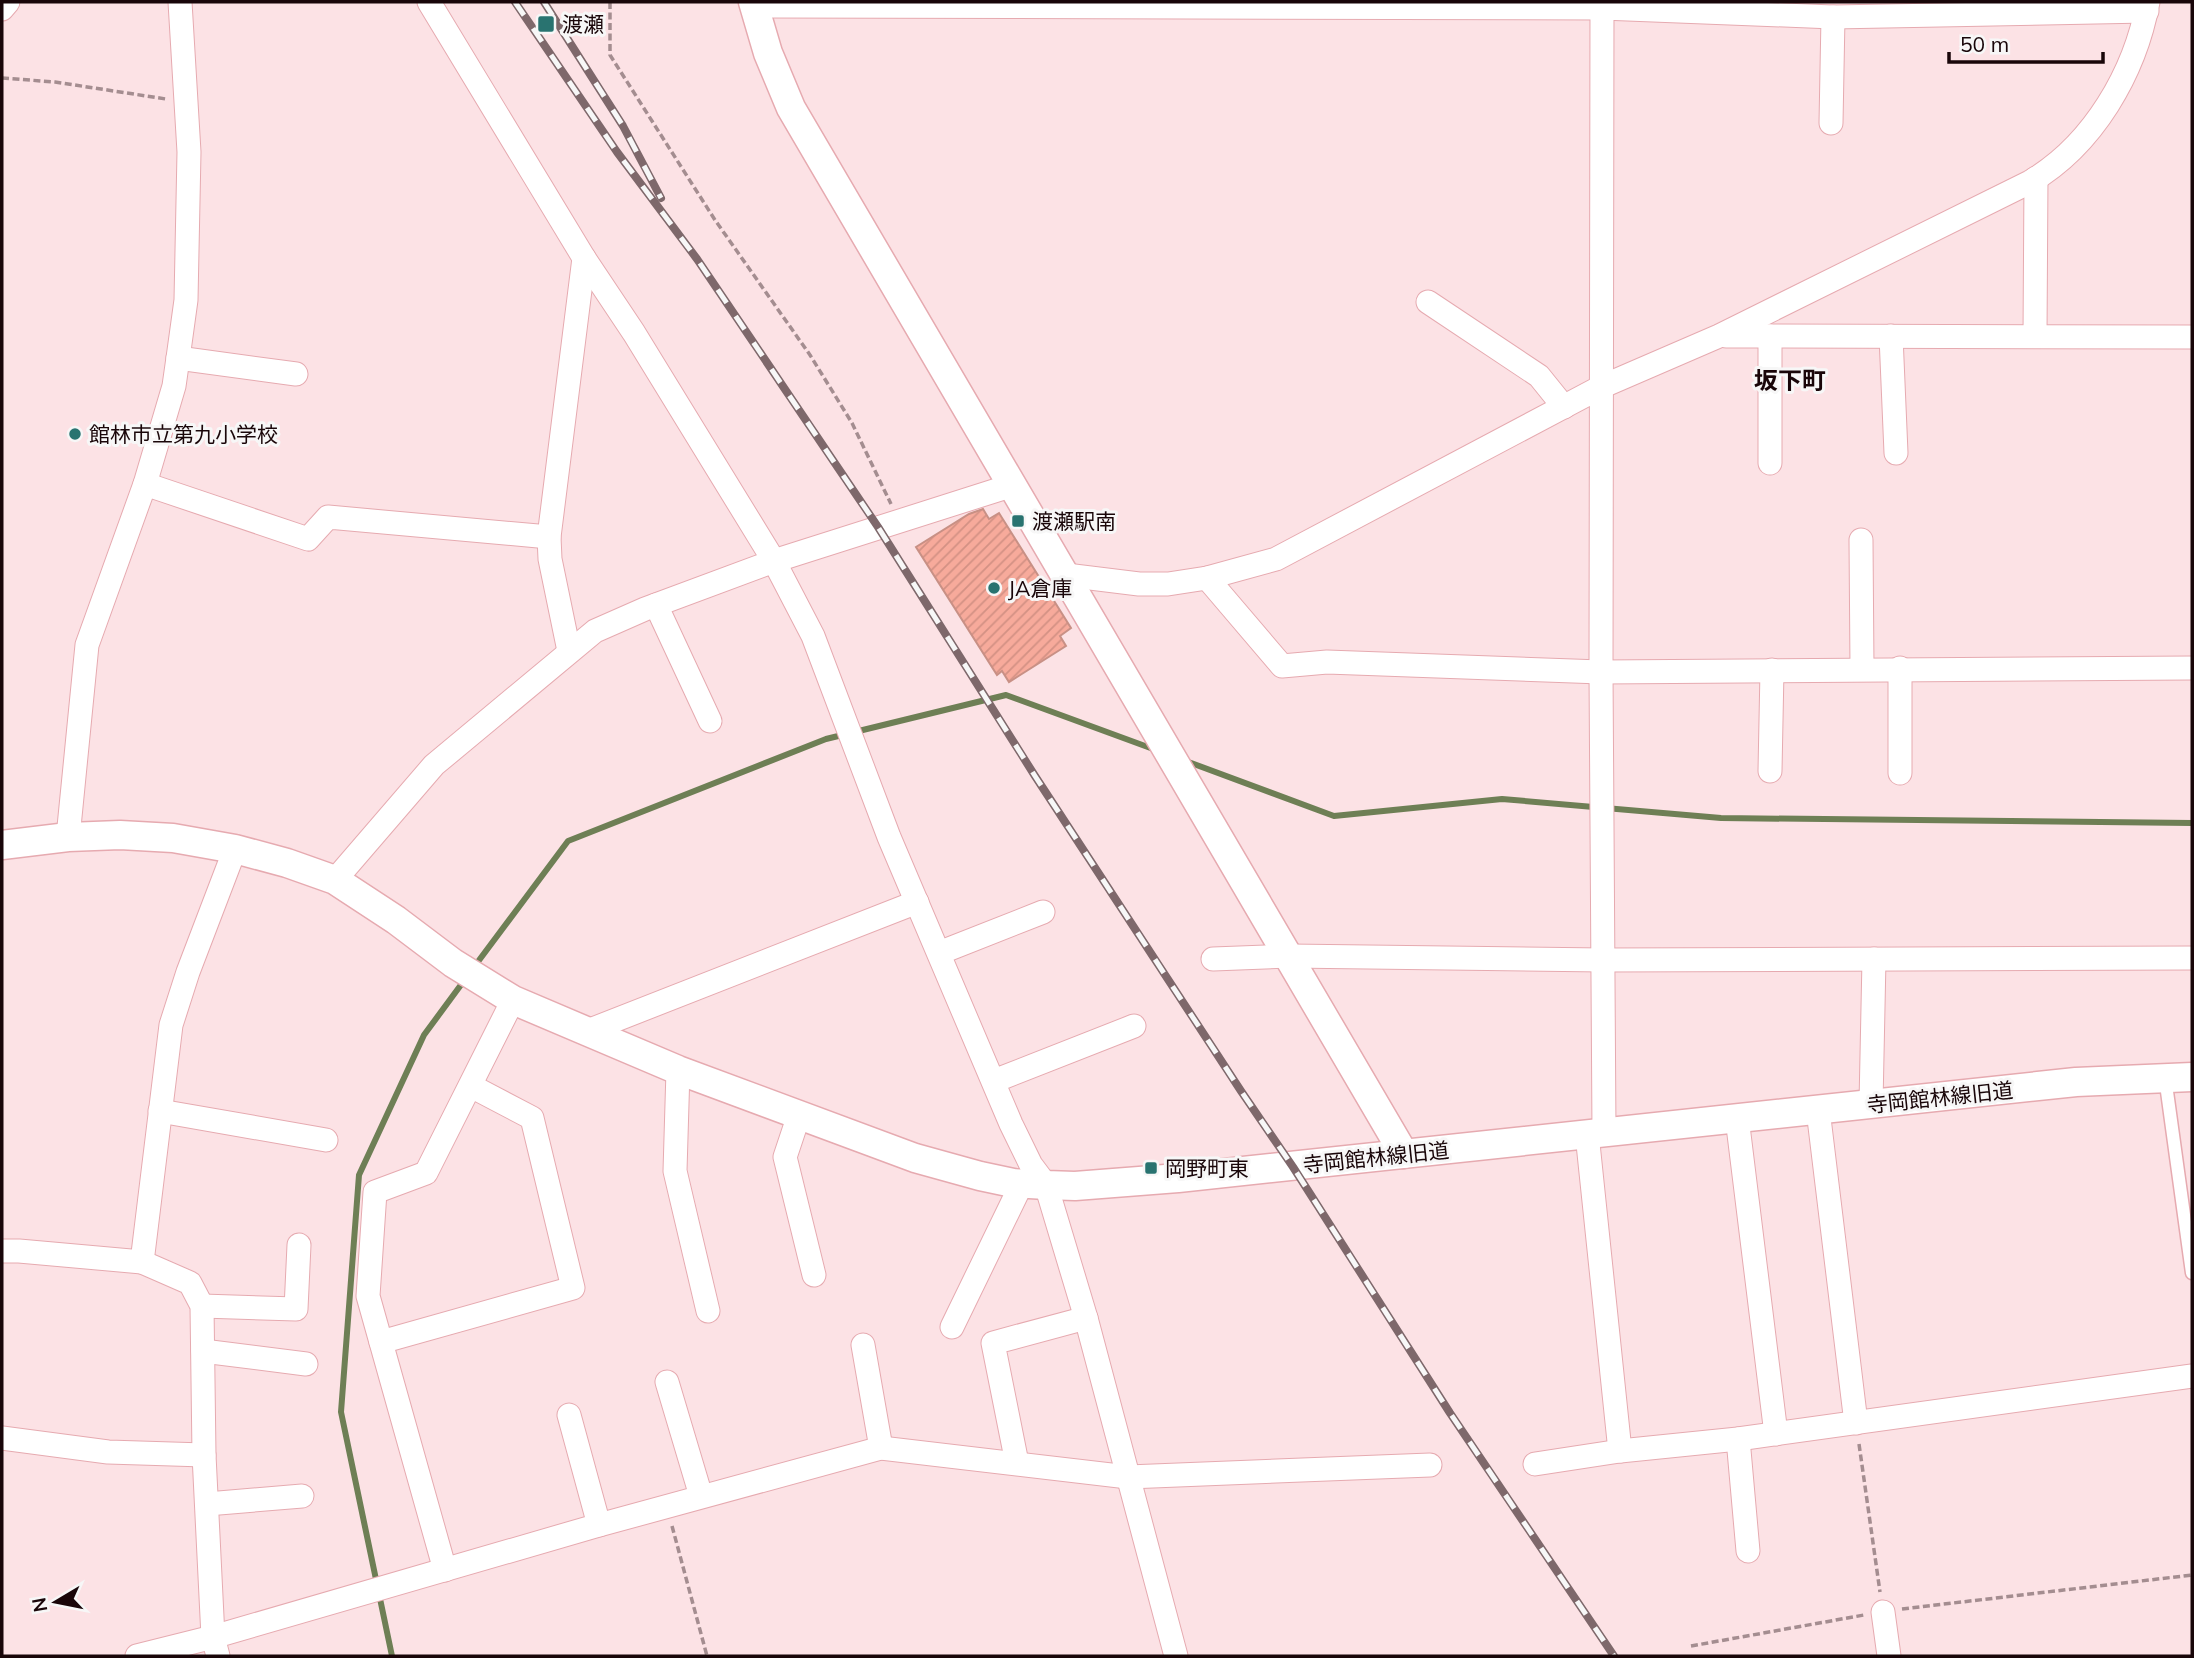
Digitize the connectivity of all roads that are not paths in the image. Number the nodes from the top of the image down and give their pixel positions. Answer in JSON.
{"nodes":[{"id":1,"x":8,"y":2,"type":"edge"},
{"id":2,"x":180,"y":2,"type":"edge"},
{"id":3,"x":429,"y":2,"type":"edge"},
{"id":4,"x":753,"y":4,"type":"edge"},
{"id":5,"x":928,"y":4,"type":"edge"},
{"id":6,"x":1223,"y":4,"type":"edge"},
{"id":7,"x":1602,"y":5,"type":"edge"},
{"id":8,"x":2147,"y":6,"type":"edge"},
{"id":9,"x":2,"y":9,"type":"edge"},
{"id":10,"x":1833,"y":17,"type":"junction"},
{"id":11,"x":1831,"y":123,"type":"dead end"},
{"id":12,"x":2036,"y":178,"type":"junction"},
{"id":13,"x":584,"y":258,"type":"junction"},
{"id":14,"x":1428,"y":302,"type":"dead end"},
{"id":15,"x":1770,"y":335,"type":"junction"},
{"id":16,"x":1718,"y":336,"type":"junction"},
{"id":17,"x":1891,"y":336,"type":"junction"},
{"id":18,"x":2035,"y":336,"type":"junction"},
{"id":19,"x":2192,"y":337,"type":"edge"},
{"id":20,"x":178,"y":358,"type":"junction"},
{"id":21,"x":296,"y":374,"type":"dead end"},
{"id":22,"x":1601,"y":387,"type":"junction"},
{"id":23,"x":1564,"y":407,"type":"junction"},
{"id":24,"x":1896,"y":453,"type":"dead end"},
{"id":25,"x":1770,"y":463,"type":"dead end"},
{"id":26,"x":145,"y":484,"type":"junction"},
{"id":27,"x":1013,"y":485,"type":"junction"},
{"id":28,"x":549,"y":537,"type":"junction"},
{"id":29,"x":1861,"y":540,"type":"dead end"},
{"id":30,"x":774,"y":561,"type":"junction"},
{"id":31,"x":1066,"y":575,"type":"junction"},
{"id":32,"x":1207,"y":578,"type":"junction"},
{"id":33,"x":656,"y":604,"type":"junction"},
{"id":34,"x":569,"y":652,"type":"junction"},
{"id":35,"x":1900,"y":668,"type":"junction"},
{"id":36,"x":2192,"y":668,"type":"edge"},
{"id":37,"x":1862,"y":669,"type":"junction"},
{"id":38,"x":1773,"y":670,"type":"junction"},
{"id":39,"x":1601,"y":672,"type":"junction"},
{"id":40,"x":710,"y":721,"type":"dead end"},
{"id":41,"x":1770,"y":771,"type":"dead end"},
{"id":42,"x":1900,"y":773,"type":"dead end"},
{"id":43,"x":68,"y":837,"type":"junction"},
{"id":44,"x":2,"y":845,"type":"edge"},
{"id":45,"x":235,"y":849,"type":"junction"},
{"id":46,"x":335,"y":880,"type":"junction"},
{"id":47,"x":917,"y":902,"type":"junction"},
{"id":48,"x":1043,"y":912,"type":"dead end"},
{"id":49,"x":939,"y":953,"type":"junction"},
{"id":50,"x":1289,"y":956,"type":"junction"},
{"id":51,"x":2192,"y":958,"type":"edge"},
{"id":52,"x":1213,"y":959,"type":"dead end"},
{"id":53,"x":1874,"y":959,"type":"junction"},
{"id":54,"x":1603,"y":960,"type":"junction"},
{"id":55,"x":513,"y":1000,"type":"junction"},
{"id":56,"x":1134,"y":1026,"type":"dead end"},
{"id":57,"x":585,"y":1032,"type":"junction"},
{"id":58,"x":678,"y":1070,"type":"junction"},
{"id":59,"x":2178,"y":1077,"type":"edge"},
{"id":60,"x":994,"y":1081,"type":"junction"},
{"id":61,"x":471,"y":1086,"type":"junction"},
{"id":62,"x":1871,"y":1104,"type":"junction"},
{"id":63,"x":1818,"y":1110,"type":"junction"},
{"id":64,"x":160,"y":1111,"type":"junction"},
{"id":65,"x":799,"y":1115,"type":"junction"},
{"id":66,"x":1737,"y":1118,"type":"junction"},
{"id":67,"x":1595,"y":1133,"type":"junction"},
{"id":68,"x":326,"y":1140,"type":"dead end"},
{"id":69,"x":1404,"y":1154,"type":"junction"},
{"id":70,"x":1034,"y":1184,"type":"junction"},
{"id":71,"x":299,"y":1245,"type":"dead end"},
{"id":72,"x":2,"y":1251,"type":"edge"},
{"id":73,"x":142,"y":1262,"type":"junction"},
{"id":74,"x":2192,"y":1273,"type":"edge"},
{"id":75,"x":814,"y":1275,"type":"dead end"},
{"id":76,"x":202,"y":1306,"type":"junction"},
{"id":77,"x":708,"y":1311,"type":"dead end"},
{"id":78,"x":1086,"y":1318,"type":"junction"},
{"id":79,"x":952,"y":1326,"type":"dead end"},
{"id":80,"x":381,"y":1342,"type":"junction"},
{"id":81,"x":863,"y":1345,"type":"dead end"},
{"id":82,"x":203,"y":1351,"type":"junction"},
{"id":83,"x":306,"y":1364,"type":"dead end"},
{"id":84,"x":2192,"y":1376,"type":"edge"},
{"id":85,"x":667,"y":1382,"type":"dead end"},
{"id":86,"x":569,"y":1415,"type":"dead end"},
{"id":87,"x":1856,"y":1423,"type":"junction"},
{"id":88,"x":1776,"y":1434,"type":"junction"},
{"id":89,"x":2,"y":1438,"type":"edge"},
{"id":90,"x":1738,"y":1439,"type":"junction"},
{"id":91,"x":881,"y":1448,"type":"junction"},
{"id":92,"x":1620,"y":1451,"type":"junction"},
{"id":93,"x":204,"y":1455,"type":"junction"},
{"id":94,"x":1017,"y":1464,"type":"junction"},
{"id":95,"x":1535,"y":1464,"type":"dead end"},
{"id":96,"x":1430,"y":1465,"type":"dead end"},
{"id":97,"x":1128,"y":1477,"type":"junction"},
{"id":98,"x":302,"y":1496,"type":"dead end"},
{"id":99,"x":701,"y":1496,"type":"junction"},
{"id":100,"x":207,"y":1504,"type":"junction"},
{"id":101,"x":598,"y":1525,"type":"junction"},
{"id":102,"x":1748,"y":1551,"type":"dead end"},
{"id":103,"x":445,"y":1570,"type":"junction"},
{"id":104,"x":1883,"y":1612,"type":"road end"},
{"id":105,"x":216,"y":1647,"type":"edge"},
{"id":106,"x":138,"y":1656,"type":"edge"},
{"id":107,"x":1176,"y":1656,"type":"edge"},
{"id":108,"x":1889,"y":1656,"type":"edge"}],
"edges":[{"from":1,"to":9,"type":"street"},
{"from":2,"to":20,"type":"street"},
{"from":3,"to":13,"type":"street"},
{"from":4,"to":5,"type":"street"},
{"from":4,"to":27,"type":"street"},
{"from":5,"to":6,"type":"street"},
{"from":6,"to":7,"type":"street"},
{"from":7,"to":10,"type":"street"},
{"from":7,"to":22,"type":"street"},
{"from":8,"to":10,"type":"street"},
{"from":8,"to":12,"type":"street"},
{"from":10,"to":11,"type":"street"},
{"from":12,"to":16,"type":"street"},
{"from":12,"to":18,"type":"street"},
{"from":13,"to":28,"type":"street"},
{"from":13,"to":30,"type":"street"},
{"from":14,"to":23,"type":"street"},
{"from":15,"to":16,"type":"street"},
{"from":15,"to":17,"type":"street"},
{"from":15,"to":25,"type":"street"},
{"from":16,"to":22,"type":"street"},
{"from":17,"to":18,"type":"street"},
{"from":17,"to":24,"type":"street"},
{"from":18,"to":19,"type":"street"},
{"from":20,"to":21,"type":"street"},
{"from":20,"to":26,"type":"street"},
{"from":22,"to":23,"type":"street"},
{"from":22,"to":39,"type":"street"},
{"from":23,"to":32,"type":"street"},
{"from":26,"to":28,"type":"street"},
{"from":26,"to":43,"type":"street"},
{"from":27,"to":30,"type":"street"},
{"from":27,"to":31,"type":"street"},
{"from":28,"to":34,"type":"street"},
{"from":29,"to":37,"type":"street"},
{"from":30,"to":33,"type":"street"},
{"from":30,"to":47,"type":"street"},
{"from":31,"to":32,"type":"street"},
{"from":31,"to":50,"type":"street"},
{"from":32,"to":39,"type":"street"},
{"from":33,"to":34,"type":"street"},
{"from":33,"to":40,"type":"street"},
{"from":34,"to":46,"type":"street"},
{"from":35,"to":36,"type":"street"},
{"from":35,"to":37,"type":"street"},
{"from":35,"to":42,"type":"street"},
{"from":37,"to":38,"type":"street"},
{"from":38,"to":39,"type":"street"},
{"from":38,"to":41,"type":"street"},
{"from":39,"to":54,"type":"street"},
{"from":43,"to":44,"type":"street","name":"寺岡館林線旧道"},
{"from":43,"to":45,"type":"street","name":"寺岡館林線旧道"},
{"from":45,"to":46,"type":"street","name":"寺岡館林線旧道"},
{"from":45,"to":64,"type":"street"},
{"from":46,"to":55,"type":"street","name":"寺岡館林線旧道"},
{"from":47,"to":49,"type":"street"},
{"from":47,"to":57,"type":"street"},
{"from":48,"to":49,"type":"street"},
{"from":49,"to":60,"type":"street"},
{"from":50,"to":52,"type":"street"},
{"from":50,"to":54,"type":"street"},
{"from":50,"to":69,"type":"street"},
{"from":51,"to":53,"type":"street"},
{"from":53,"to":54,"type":"street"},
{"from":53,"to":62,"type":"street"},
{"from":54,"to":67,"type":"street"},
{"from":55,"to":57,"type":"street","name":"寺岡館林線旧道"},
{"from":55,"to":61,"type":"street"},
{"from":56,"to":60,"type":"street"},
{"from":57,"to":58,"type":"street","name":"寺岡館林線旧道"},
{"from":58,"to":65,"type":"street","name":"寺岡館林線旧道"},
{"from":58,"to":77,"type":"street"},
{"from":59,"to":62,"type":"street","name":"寺岡館林線旧道"},
{"from":59,"to":74,"type":"lane"},
{"from":60,"to":70,"type":"street"},
{"from":61,"to":80,"type":"street"},
{"from":61,"to":80,"type":"street"},
{"from":62,"to":63,"type":"street","name":"寺岡館林線旧道"},
{"from":63,"to":66,"type":"street","name":"寺岡館林線旧道"},
{"from":63,"to":87,"type":"street"},
{"from":64,"to":68,"type":"street"},
{"from":64,"to":73,"type":"street"},
{"from":65,"to":70,"type":"street","name":"寺岡館林線旧道"},
{"from":65,"to":75,"type":"street"},
{"from":66,"to":67,"type":"street","name":"寺岡館林線旧道"},
{"from":66,"to":88,"type":"street"},
{"from":67,"to":69,"type":"street","name":"寺岡館林線旧道"},
{"from":67,"to":92,"type":"street"},
{"from":69,"to":70,"type":"street","name":"寺岡館林線旧道"},
{"from":70,"to":78,"type":"street"},
{"from":70,"to":79,"type":"street"},
{"from":71,"to":76,"type":"street"},
{"from":72,"to":73,"type":"street"},
{"from":73,"to":76,"type":"street"},
{"from":76,"to":82,"type":"street"},
{"from":78,"to":94,"type":"street"},
{"from":78,"to":97,"type":"street"},
{"from":80,"to":103,"type":"street"},
{"from":81,"to":91,"type":"street"},
{"from":82,"to":83,"type":"street"},
{"from":82,"to":93,"type":"street"},
{"from":84,"to":87,"type":"street"},
{"from":85,"to":99,"type":"street"},
{"from":86,"to":101,"type":"street"},
{"from":87,"to":88,"type":"street"},
{"from":88,"to":90,"type":"street"},
{"from":89,"to":93,"type":"street"},
{"from":90,"to":92,"type":"street"},
{"from":90,"to":102,"type":"street"},
{"from":91,"to":94,"type":"street"},
{"from":91,"to":99,"type":"street"},
{"from":92,"to":95,"type":"street"},
{"from":93,"to":100,"type":"street"},
{"from":94,"to":97,"type":"street"},
{"from":96,"to":97,"type":"street"},
{"from":97,"to":107,"type":"street"},
{"from":98,"to":100,"type":"street"},
{"from":99,"to":101,"type":"street"},
{"from":100,"to":105,"type":"street"},
{"from":101,"to":103,"type":"street"},
{"from":103,"to":105,"type":"street"},
{"from":104,"to":108,"type":"street"},
{"from":105,"to":106,"type":"street"}]}
